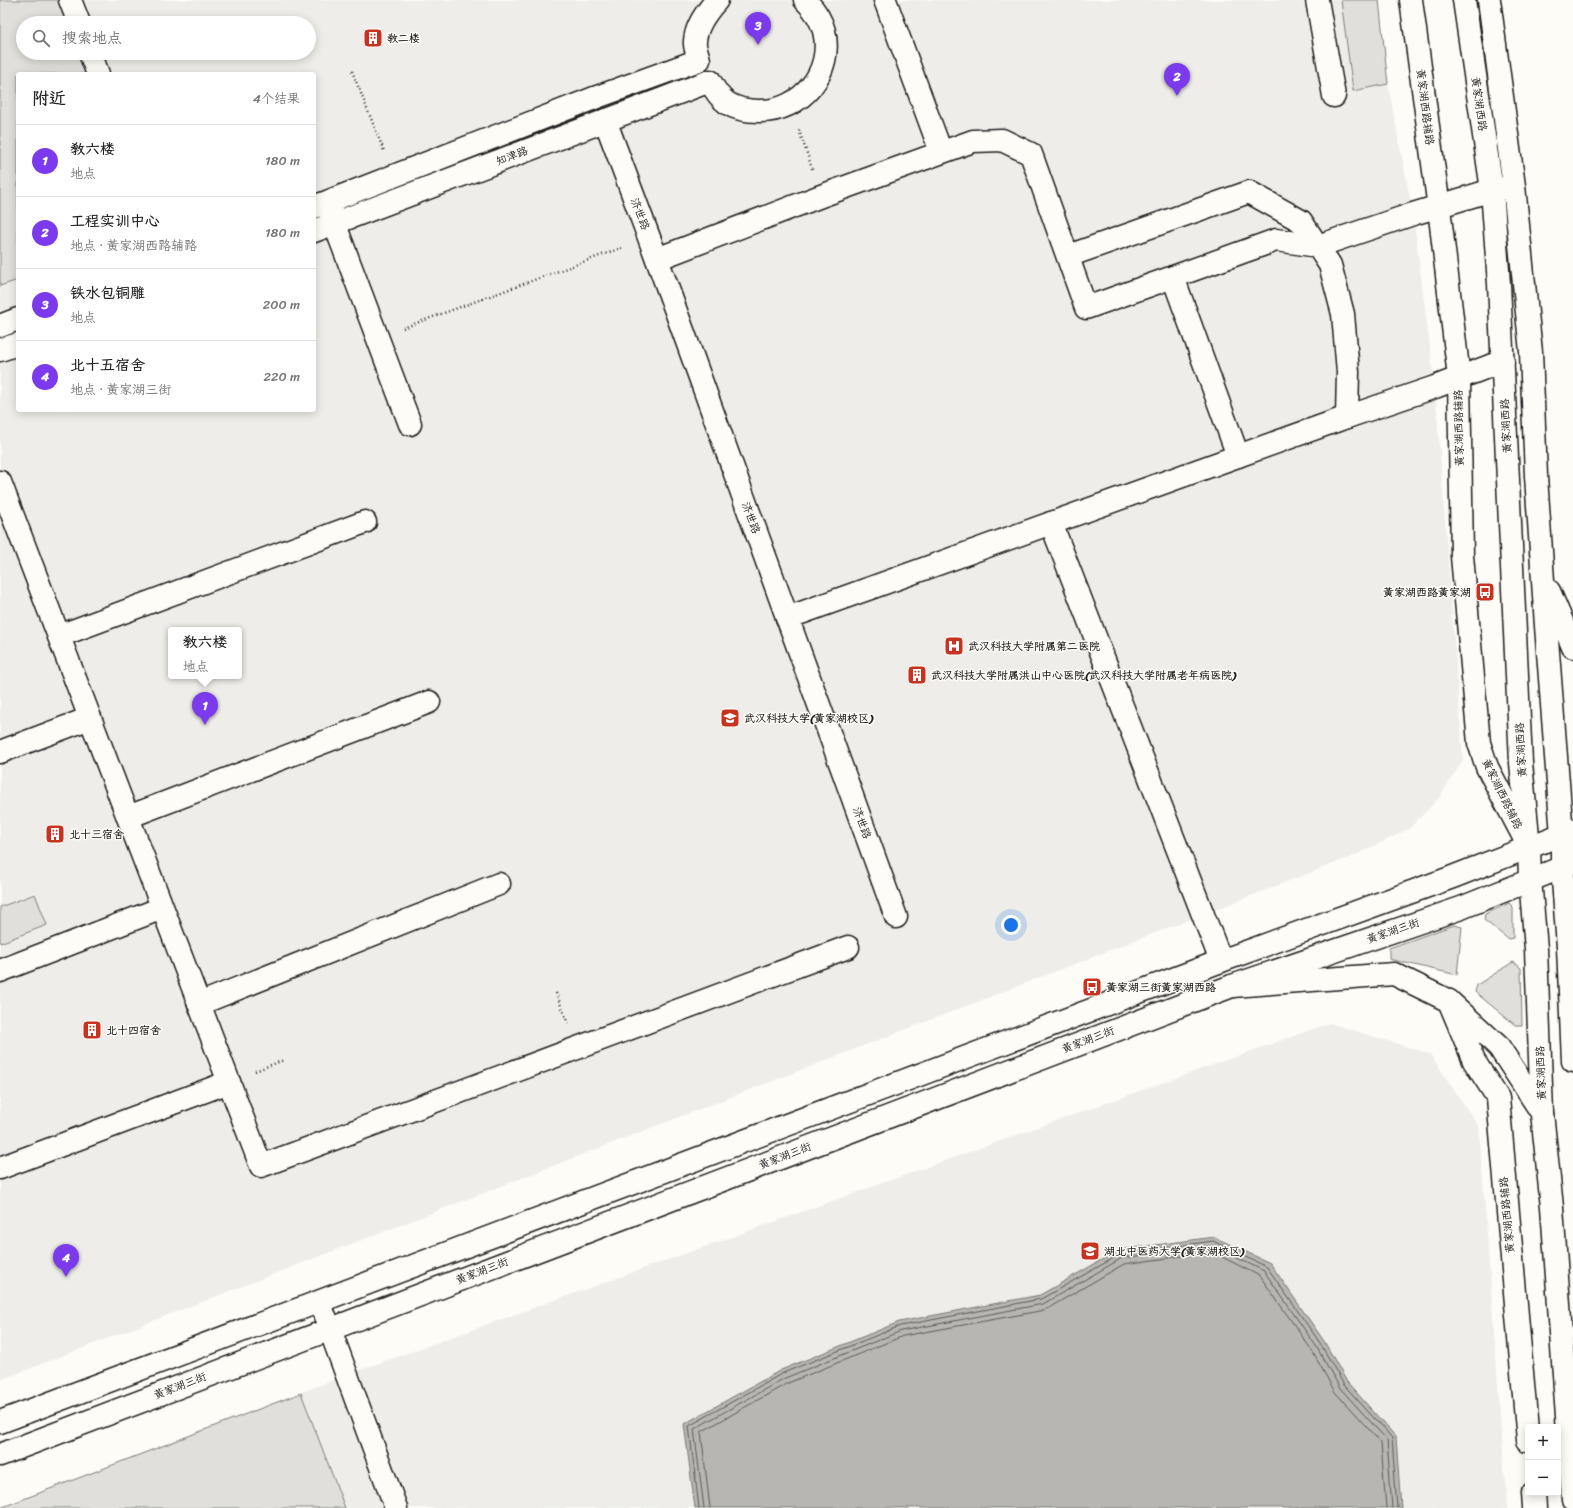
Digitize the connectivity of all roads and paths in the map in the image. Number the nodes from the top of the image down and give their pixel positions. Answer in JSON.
{"nodes":[{"id":1,"x":70,"y":0,"type":"edge"},
{"id":2,"x":716,"y":0,"type":"edge"},
{"id":3,"x":805,"y":0,"type":"edge"},
{"id":4,"x":885,"y":0,"type":"edge"},
{"id":5,"x":1317,"y":0,"type":"edge"},
{"id":6,"x":1411,"y":0,"type":"edge"},
{"id":7,"x":1464,"y":0,"type":"edge"},
{"id":8,"x":1490,"y":0,"type":"edge"},
{"id":9,"x":76,"y":16,"type":"edge"},
{"id":10,"x":93,"y":60,"type":"edge"},
{"id":11,"x":352,"y":71,"type":"dead end"},
{"id":12,"x":97,"y":72,"type":"edge"},
{"id":13,"x":1334,"y":96,"type":"dead end"},
{"id":14,"x":791,"y":104,"type":"junction"},
{"id":15,"x":605,"y":120,"type":"junction"},
{"id":16,"x":941,"y":152,"type":"junction"},
{"id":17,"x":394,"y":177,"type":"junction"},
{"id":18,"x":1514,"y":186,"type":"junction"},
{"id":19,"x":1492,"y":190,"type":"junction"},
{"id":20,"x":821,"y":196,"type":"junction"},
{"id":21,"x":320,"y":205,"type":"edge"},
{"id":22,"x":1439,"y":208,"type":"junction"},
{"id":23,"x":335,"y":224,"type":"junction"},
{"id":24,"x":316,"y":230,"type":"edge"},
{"id":25,"x":649,"y":238,"type":"junction"},
{"id":26,"x":1318,"y":246,"type":"junction"},
{"id":27,"x":1068,"y":256,"type":"junction"},
{"id":28,"x":657,"y":259,"type":"junction"},
{"id":29,"x":1173,"y":277,"type":"junction"},
{"id":30,"x":16,"y":320,"type":"edge"},
{"id":31,"x":0,"y":326,"type":"edge"},
{"id":32,"x":378,"y":337,"type":"junction"},
{"id":33,"x":16,"y":345,"type":"edge"},
{"id":34,"x":0,"y":350,"type":"edge"},
{"id":35,"x":1503,"y":361,"type":"junction"},
{"id":36,"x":1459,"y":377,"type":"junction"},
{"id":37,"x":1347,"y":417,"type":"junction"},
{"id":38,"x":410,"y":424,"type":"dead end"},
{"id":39,"x":1238,"y":456,"type":"junction"},
{"id":40,"x":0,"y":482,"type":"edge"},
{"id":41,"x":366,"y":522,"type":"dead end"},
{"id":42,"x":1051,"y":523,"type":"junction"},
{"id":43,"x":1542,"y":574,"type":"junction"},
{"id":44,"x":787,"y":618,"type":"junction"},
{"id":45,"x":59,"y":636,"type":"junction"},
{"id":46,"x":1573,"y":647,"type":"edge"},
{"id":47,"x":429,"y":702,"type":"dead end"},
{"id":48,"x":90,"y":718,"type":"junction"},
{"id":49,"x":0,"y":752,"type":"edge"},
{"id":50,"x":128,"y":817,"type":"junction"},
{"id":51,"x":1568,"y":833,"type":"edge"},
{"id":52,"x":1529,"y":847,"type":"junction"},
{"id":53,"x":1568,"y":865,"type":"edge"},
{"id":54,"x":1530,"y":879,"type":"junction"},
{"id":55,"x":499,"y":884,"type":"dead end"},
{"id":56,"x":162,"y":908,"type":"junction"},
{"id":57,"x":896,"y":917,"type":"dead end"},
{"id":58,"x":848,"y":947,"type":"dead end"},
{"id":59,"x":1221,"y":961,"type":"junction"},
{"id":60,"x":0,"y":971,"type":"edge"},
{"id":61,"x":1232,"y":986,"type":"junction"},
{"id":62,"x":1449,"y":1001,"type":"junction"},
{"id":63,"x":199,"y":1004,"type":"junction"},
{"id":64,"x":1573,"y":1061,"type":"edge"},
{"id":65,"x":228,"y":1082,"type":"junction"},
{"id":66,"x":1542,"y":1113,"type":"junction"},
{"id":67,"x":0,"y":1168,"type":"edge"},
{"id":68,"x":319,"y":1302,"type":"junction"},
{"id":69,"x":330,"y":1329,"type":"junction"},
{"id":70,"x":0,"y":1422,"type":"edge"},
{"id":71,"x":1527,"y":1424,"type":"edge"},
{"id":72,"x":0,"y":1455,"type":"edge"},
{"id":73,"x":1533,"y":1496,"type":"edge"},
{"id":74,"x":1573,"y":1501,"type":"edge"},
{"id":75,"x":396,"y":1508,"type":"edge"},
{"id":76,"x":1534,"y":1508,"type":"edge"}],
"edges":[{"from":1,"to":9,"type":"street"},
{"from":2,"to":17,"type":"street"},
{"from":3,"to":14,"type":"street"},
{"from":4,"to":16,"type":"street"},
{"from":5,"to":13,"type":"street"},
{"from":6,"to":22,"type":"street","name":"黄家湖西路辅路"},
{"from":7,"to":19,"type":"street","name":"黄家湖西路"},
{"from":8,"to":18,"type":"street"},
{"from":10,"to":12,"type":"street"},
{"from":11,"to":17,"type":"path"},
{"from":14,"to":15,"type":"street","name":"知津路"},
{"from":14,"to":20,"type":"path"},
{"from":15,"to":23,"type":"street","name":"知津路"},
{"from":15,"to":25,"type":"street","name":"济世路"},
{"from":16,"to":20,"type":"street"},
{"from":16,"to":27,"type":"street"},
{"from":17,"to":21,"type":"street"},
{"from":18,"to":19,"type":"street"},
{"from":18,"to":43,"type":"street"},
{"from":19,"to":22,"type":"street"},
{"from":19,"to":35,"type":"street","name":"黄家湖西路"},
{"from":20,"to":28,"type":"street"},
{"from":21,"to":23,"type":"street"},
{"from":22,"to":26,"type":"street"},
{"from":22,"to":36,"type":"street","name":"黄家湖西路辅路"},
{"from":23,"to":24,"type":"street","name":"知津路"},
{"from":23,"to":32,"type":"street"},
{"from":25,"to":28,"type":"street","name":"济世路"},
{"from":25,"to":32,"type":"path"},
{"from":26,"to":27,"type":"street"},
{"from":26,"to":29,"type":"street"},
{"from":26,"to":37,"type":"street"},
{"from":27,"to":29,"type":"street"},
{"from":28,"to":44,"type":"street","name":"济世路"},
{"from":29,"to":39,"type":"street"},
{"from":30,"to":31,"type":"street"},
{"from":32,"to":38,"type":"street"},
{"from":33,"to":34,"type":"street"},
{"from":35,"to":36,"type":"street"},
{"from":35,"to":52,"type":"street","name":"黄家湖西路"},
{"from":36,"to":37,"type":"street"},
{"from":36,"to":52,"type":"street","name":"黄家湖西路辅路"},
{"from":37,"to":39,"type":"street"},
{"from":39,"to":42,"type":"street"},
{"from":40,"to":45,"type":"street"},
{"from":41,"to":45,"type":"street"},
{"from":42,"to":44,"type":"street"},
{"from":42,"to":59,"type":"street"},
{"from":43,"to":46,"type":"street"},
{"from":43,"to":51,"type":"street"},
{"from":44,"to":57,"type":"street","name":"济世路"},
{"from":45,"to":48,"type":"street"},
{"from":47,"to":50,"type":"street"},
{"from":48,"to":49,"type":"street"},
{"from":48,"to":50,"type":"street"},
{"from":50,"to":56,"type":"street"},
{"from":51,"to":52,"type":"street"},
{"from":51,"to":53,"type":"street"},
{"from":52,"to":54,"type":"street","name":"黄家湖西路"},
{"from":52,"to":59,"type":"street"},
{"from":53,"to":54,"type":"street","name":"黄家湖三街"},
{"from":53,"to":64,"type":"street"},
{"from":54,"to":61,"type":"street","name":"黄家湖三街"},
{"from":54,"to":66,"type":"street","name":"黄家湖西路"},
{"from":55,"to":63,"type":"street"},
{"from":56,"to":60,"type":"street"},
{"from":56,"to":63,"type":"street"},
{"from":58,"to":65,"type":"street"},
{"from":59,"to":68,"type":"street"},
{"from":61,"to":62,"type":"street"},
{"from":61,"to":69,"type":"street","name":"黄家湖三街"},
{"from":62,"to":66,"type":"street"},
{"from":62,"to":71,"type":"street","name":"黄家湖西路辅路"},
{"from":63,"to":65,"type":"street"},
{"from":65,"to":67,"type":"street"},
{"from":66,"to":74,"type":"street","name":"黄家湖西路"},
{"from":68,"to":69,"type":"street"},
{"from":68,"to":70,"type":"street"},
{"from":69,"to":72,"type":"street","name":"黄家湖三街"},
{"from":69,"to":75,"type":"street"},
{"from":73,"to":76,"type":"street"}]}
